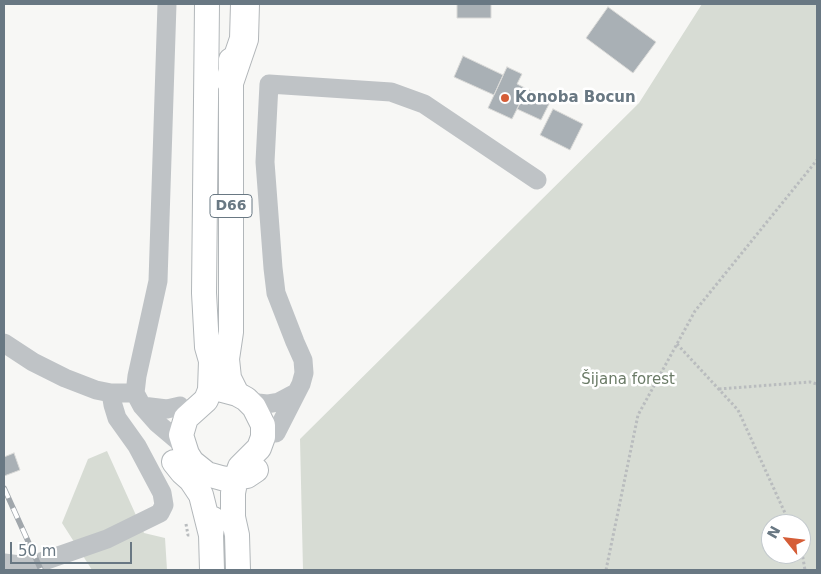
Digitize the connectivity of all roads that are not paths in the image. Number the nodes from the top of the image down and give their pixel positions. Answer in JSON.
{"nodes":[{"id":1,"x":166,"y":4,"type":"edge"},
{"id":2,"x":207,"y":4,"type":"edge"},
{"id":3,"x":233,"y":4,"type":"edge"},
{"id":4,"x":245,"y":4,"type":"edge"},
{"id":5,"x":230,"y":80,"type":"junction"},
{"id":6,"x":537,"y":180,"type":"dead end"},
{"id":7,"x":231,"y":332,"type":"junction"},
{"id":8,"x":4,"y":343,"type":"edge"},
{"id":9,"x":207,"y":347,"type":"junction"},
{"id":10,"x":210,"y":390,"type":"junction"},
{"id":11,"x":111,"y":393,"type":"junction"},
{"id":12,"x":296,"y":393,"type":"junction"},
{"id":13,"x":250,"y":399,"type":"junction"},
{"id":14,"x":139,"y":400,"type":"junction"},
{"id":15,"x":184,"y":402,"type":"junction"},
{"id":16,"x":276,"y":433,"type":"junction"},
{"id":17,"x":176,"y":439,"type":"junction"},
{"id":18,"x":246,"y":474,"type":"junction"},
{"id":19,"x":199,"y":477,"type":"junction"},
{"id":20,"x":4,"y":563,"type":"edge"},
{"id":21,"x":212,"y":570,"type":"edge"},
{"id":22,"x":238,"y":570,"type":"edge"}],
"edges":[{"from":1,"to":14,"type":"street"},
{"from":2,"to":9,"type":"main road","number":"D66"},
{"from":3,"to":5,"type":"main road","number":"D66"},
{"from":4,"to":5,"type":"highway"},
{"from":5,"to":7,"type":"main road","number":"D66"},
{"from":6,"to":12,"type":"street"},
{"from":7,"to":13,"type":"main road","number":"D66"},
{"from":7,"to":13,"type":"main road","number":"D66"},
{"from":8,"to":11,"type":"street"},
{"from":9,"to":10,"type":"main road","number":"D66"},
{"from":9,"to":15,"type":"main road","number":"D66"},
{"from":10,"to":13,"type":"main road"},
{"from":10,"to":15,"type":"main road"},
{"from":10,"to":17,"type":"main road"},
{"from":11,"to":14,"type":"street"},
{"from":11,"to":20,"type":"street"},
{"from":12,"to":13,"type":"street"},
{"from":12,"to":16,"type":"street"},
{"from":13,"to":16,"type":"main road","number":"D66"},
{"from":13,"to":18,"type":"main road","number":"D66"},
{"from":14,"to":15,"type":"street"},
{"from":14,"to":17,"type":"street"},
{"from":15,"to":17,"type":"main road","number":"D66"},
{"from":16,"to":18,"type":"main road","number":"D66"},
{"from":17,"to":19,"type":"main road"},
{"from":18,"to":19,"type":"main road"},
{"from":18,"to":22,"type":"main road","number":"D66"},
{"from":19,"to":21,"type":"main road"}]}
